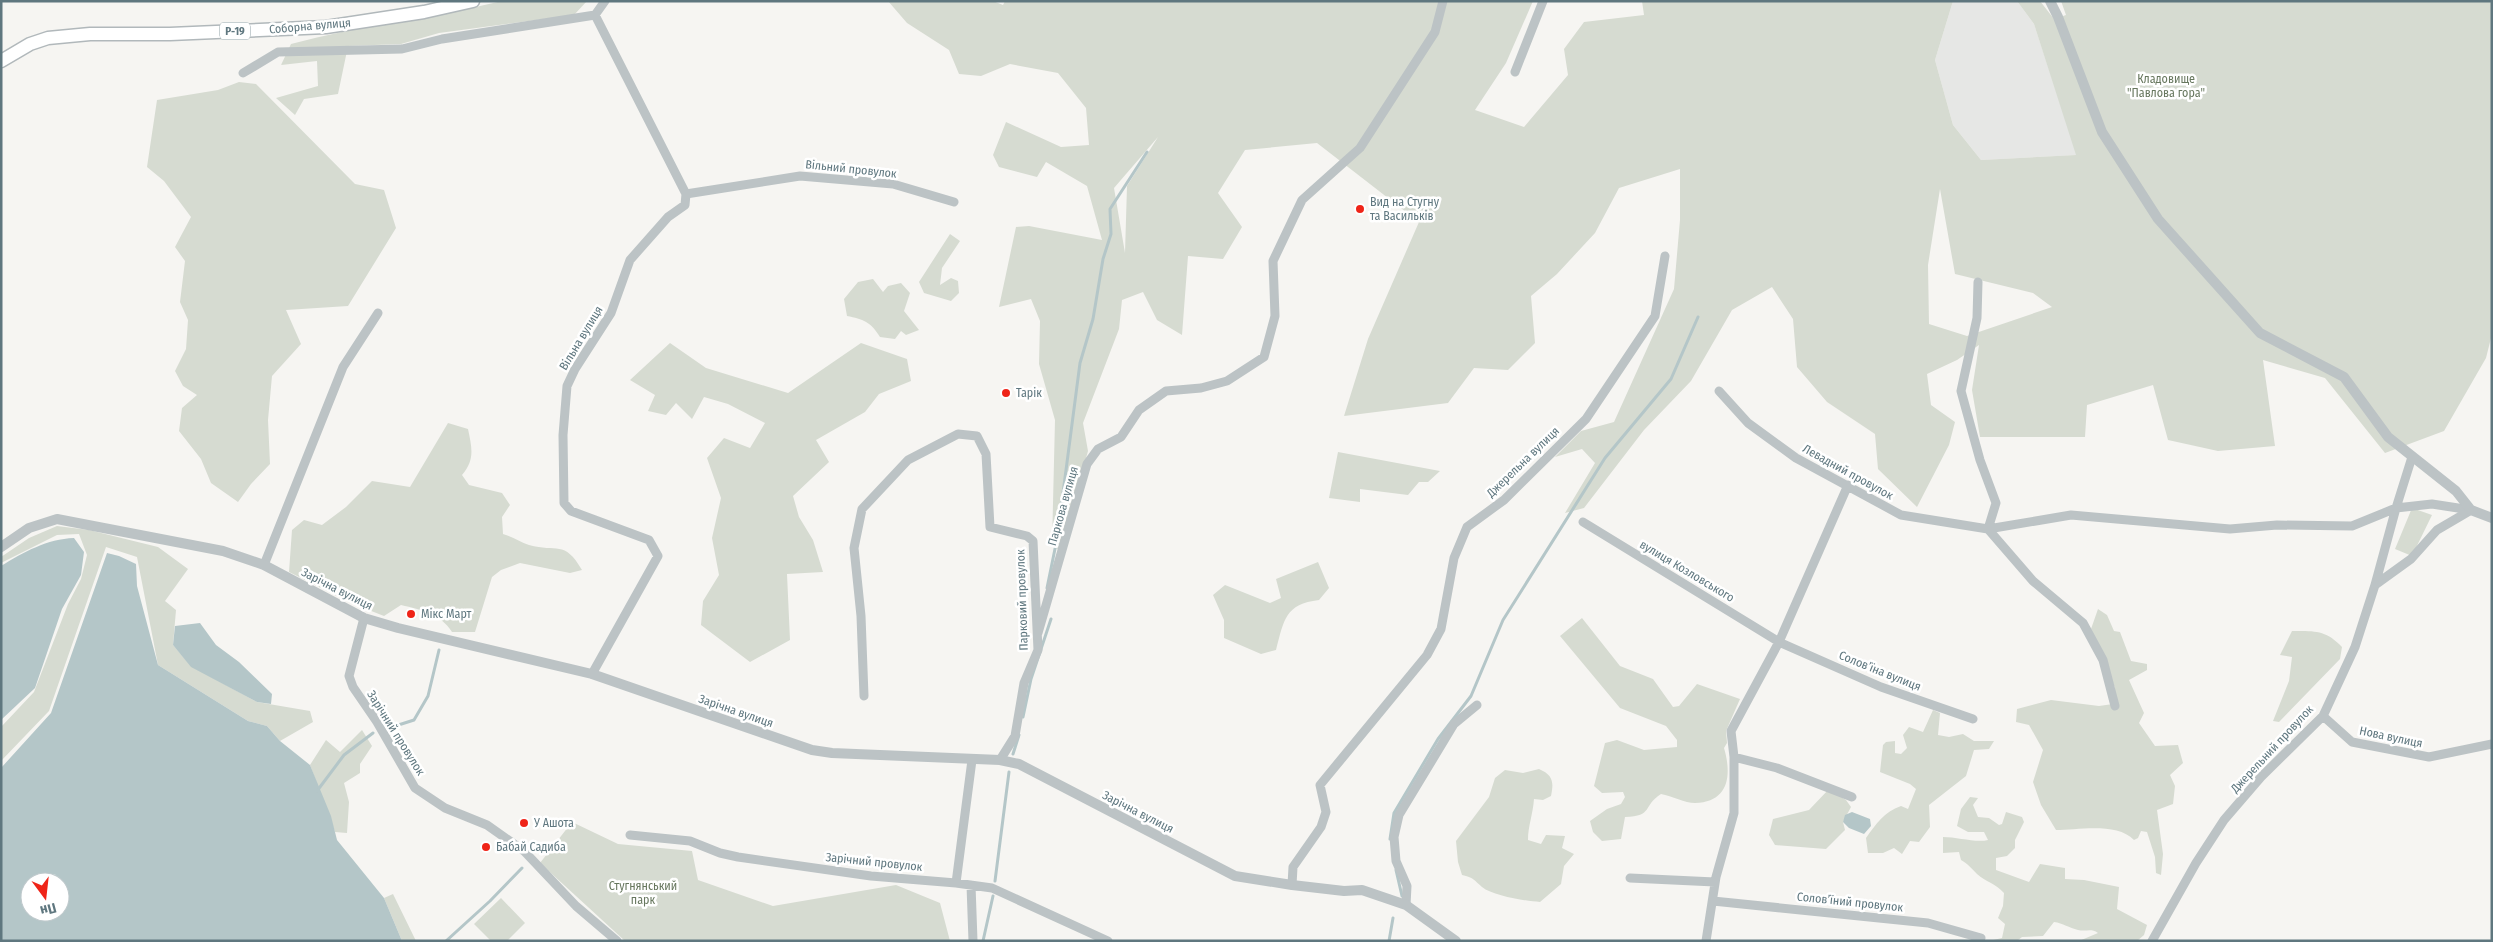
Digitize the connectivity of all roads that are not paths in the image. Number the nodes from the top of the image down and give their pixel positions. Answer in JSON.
{"nodes":[{"id":1,"x":473,"y":1,"type":"edge"},
{"id":2,"x":605,"y":1,"type":"edge"},
{"id":3,"x":1443,"y":1,"type":"edge"},
{"id":4,"x":1543,"y":1,"type":"edge"},
{"id":5,"x":2050,"y":1,"type":"edge"},
{"id":6,"x":595,"y":15,"type":"junction"},
{"id":7,"x":1,"y":61,"type":"edge"},
{"id":8,"x":1515,"y":72,"type":"dead end"},
{"id":9,"x":244,"y":73,"type":"dead end"},
{"id":10,"x":686,"y":194,"type":"junction"},
{"id":11,"x":954,"y":202,"type":"dead end"},
{"id":12,"x":1665,"y":256,"type":"dead end"},
{"id":13,"x":1978,"y":282,"type":"dead end"},
{"id":14,"x":378,"y":313,"type":"dead end"},
{"id":15,"x":1719,"y":392,"type":"dead end"},
{"id":16,"x":2412,"y":457,"type":"junction"},
{"id":17,"x":1848,"y":485,"type":"junction"},
{"id":18,"x":2396,"y":508,"type":"junction"},
{"id":19,"x":2471,"y":510,"type":"junction"},
{"id":20,"x":2492,"y":518,"type":"edge"},
{"id":21,"x":1582,"y":522,"type":"dead end"},
{"id":22,"x":1988,"y":529,"type":"junction"},
{"id":23,"x":1,"y":547,"type":"edge"},
{"id":24,"x":264,"y":565,"type":"junction"},
{"id":25,"x":2375,"y":585,"type":"junction"},
{"id":26,"x":364,"y":618,"type":"junction"},
{"id":27,"x":1038,"y":634,"type":"junction"},
{"id":28,"x":1779,"y":642,"type":"junction"},
{"id":29,"x":592,"y":674,"type":"junction"},
{"id":30,"x":864,"y":696,"type":"dead end"},
{"id":31,"x":1477,"y":705,"type":"dead end"},
{"id":32,"x":2115,"y":706,"type":"dead end"},
{"id":33,"x":2323,"y":716,"type":"junction"},
{"id":34,"x":1973,"y":718,"type":"dead end"},
{"id":35,"x":2492,"y":744,"type":"edge"},
{"id":36,"x":1734,"y":757,"type":"junction"},
{"id":37,"x":972,"y":760,"type":"junction"},
{"id":38,"x":1000,"y":760,"type":"junction"},
{"id":39,"x":1852,"y":797,"type":"dead end"},
{"id":40,"x":630,"y":835,"type":"dead end"},
{"id":41,"x":1630,"y":878,"type":"dead end"},
{"id":42,"x":1715,"y":882,"type":"junction"},
{"id":43,"x":956,"y":883,"type":"junction"},
{"id":44,"x":971,"y":885,"type":"junction"},
{"id":45,"x":1292,"y":885,"type":"junction"},
{"id":46,"x":1714,"y":901,"type":"junction"},
{"id":47,"x":1406,"y":905,"type":"junction"},
{"id":48,"x":1981,"y":938,"type":"dead end"},
{"id":49,"x":617,"y":941,"type":"edge"},
{"id":50,"x":974,"y":941,"type":"edge"},
{"id":51,"x":1108,"y":941,"type":"edge"},
{"id":52,"x":1456,"y":941,"type":"edge"},
{"id":53,"x":1706,"y":941,"type":"edge"},
{"id":54,"x":2152,"y":941,"type":"edge"}],
"edges":[{"from":1,"to":7,"type":"main road","name":"Соборна вулиця","number":"Р-19"},
{"from":2,"to":6,"type":"street"},
{"from":3,"to":27,"type":"street","name":"Паркова вулиця"},
{"from":4,"to":8,"type":"street"},
{"from":5,"to":16,"type":"street"},
{"from":6,"to":9,"type":"street","name":"Соборна вулиця"},
{"from":6,"to":10,"type":"street"},
{"from":10,"to":11,"type":"street","name":"Вільний провулок"},
{"from":10,"to":29,"type":"street","name":"Вільна вулиця"},
{"from":12,"to":45,"type":"street","name":"Джерельна вулиця"},
{"from":13,"to":22,"type":"street"},
{"from":14,"to":24,"type":"street"},
{"from":15,"to":17,"type":"street","name":"Левадний провулок"},
{"from":16,"to":18,"type":"street"},
{"from":16,"to":19,"type":"street"},
{"from":17,"to":22,"type":"street","name":"Левадний провулок"},
{"from":17,"to":28,"type":"street"},
{"from":18,"to":19,"type":"street"},
{"from":18,"to":22,"type":"street","name":"Левадний провулок"},
{"from":18,"to":25,"type":"street","name":"Джерельний провулок"},
{"from":19,"to":20,"type":"street"},
{"from":19,"to":25,"type":"street"},
{"from":21,"to":28,"type":"street","name":"вулиця Козловського"},
{"from":22,"to":32,"type":"street"},
{"from":23,"to":24,"type":"street","name":"Зарічна вулиця"},
{"from":24,"to":26,"type":"street","name":"Зарічна вулиця"},
{"from":25,"to":33,"type":"street","name":"Джерельний провулок"},
{"from":26,"to":29,"type":"street","name":"Зарічна вулиця"},
{"from":26,"to":49,"type":"street","name":"Зарічний провулок"},
{"from":27,"to":30,"type":"street","name":"Парковий провулок"},
{"from":27,"to":38,"type":"street","name":"Парковий провулок"},
{"from":28,"to":34,"type":"street","name":"Соловʼїна вулиця"},
{"from":28,"to":36,"type":"street"},
{"from":29,"to":37,"type":"street","name":"Зарічна вулиця"},
{"from":31,"to":47,"type":"street"},
{"from":33,"to":35,"type":"street","name":"Нова вулиця"},
{"from":33,"to":54,"type":"street","name":"Джерельний провулок"},
{"from":36,"to":39,"type":"street"},
{"from":36,"to":42,"type":"street"},
{"from":37,"to":38,"type":"street","name":"Зарічна вулиця"},
{"from":37,"to":43,"type":"street"},
{"from":38,"to":45,"type":"street","name":"Зарічна вулиця"},
{"from":40,"to":43,"type":"street","name":"Зарічний провулок"},
{"from":41,"to":42,"type":"street"},
{"from":42,"to":46,"type":"street"},
{"from":43,"to":44,"type":"street","name":"Зарічний провулок"},
{"from":44,"to":50,"type":"street"},
{"from":44,"to":51,"type":"street","name":"Зарічний провулок"},
{"from":45,"to":47,"type":"street","name":"Зарічна вулиця"},
{"from":46,"to":48,"type":"street","name":"Соловʼїний провулок"},
{"from":46,"to":53,"type":"street"},
{"from":47,"to":52,"type":"street","name":"Зарічна вулиця"}]}
